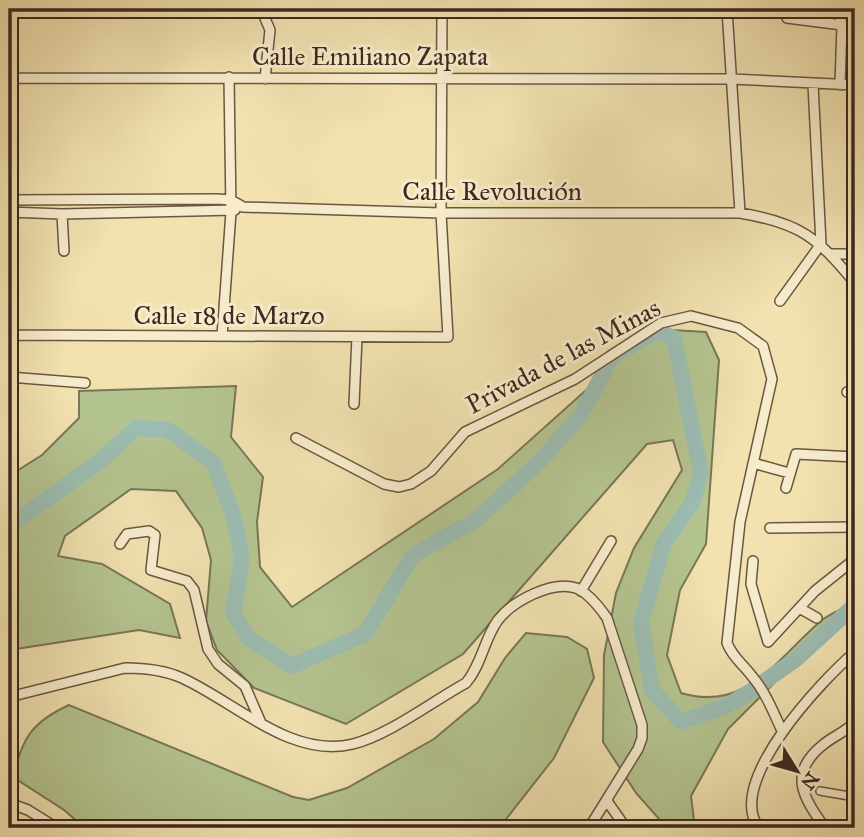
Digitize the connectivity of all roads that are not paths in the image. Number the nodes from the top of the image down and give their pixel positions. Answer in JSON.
{"nodes":[{"id":1,"x":261,"y":9,"type":"edge"},
{"id":2,"x":442,"y":9,"type":"edge"},
{"id":3,"x":727,"y":9,"type":"edge"},
{"id":4,"x":839,"y":9,"type":"edge"},
{"id":5,"x":787,"y":18,"type":"dead end"},
{"id":6,"x":842,"y":25,"type":"junction"},
{"id":7,"x":11,"y":46,"type":"dead end"},
{"id":8,"x":229,"y":76,"type":"junction"},
{"id":9,"x":9,"y":78,"type":"edge"},
{"id":10,"x":441,"y":78,"type":"junction"},
{"id":11,"x":265,"y":79,"type":"junction"},
{"id":12,"x":731,"y":79,"type":"junction"},
{"id":13,"x":813,"y":85,"type":"junction"},
{"id":14,"x":840,"y":85,"type":"junction"},
{"id":15,"x":855,"y":85,"type":"edge"},
{"id":16,"x":10,"y":140,"type":"edge"},
{"id":17,"x":11,"y":200,"type":"edge"},
{"id":18,"x":231,"y":200,"type":"junction"},
{"id":19,"x":243,"y":206,"type":"junction"},
{"id":20,"x":10,"y":212,"type":"edge"},
{"id":21,"x":231,"y":212,"type":"junction"},
{"id":22,"x":441,"y":213,"type":"junction"},
{"id":23,"x":740,"y":213,"type":"junction"},
{"id":24,"x":62,"y":214,"type":"junction"},
{"id":25,"x":821,"y":244,"type":"junction"},
{"id":26,"x":64,"y":251,"type":"dead end"},
{"id":27,"x":831,"y":254,"type":"junction"},
{"id":28,"x":855,"y":254,"type":"edge"},
{"id":29,"x":855,"y":283,"type":"edge"},
{"id":30,"x":780,"y":301,"type":"dead end"},
{"id":31,"x":9,"y":335,"type":"edge"},
{"id":32,"x":222,"y":336,"type":"junction"},
{"id":33,"x":357,"y":337,"type":"junction"},
{"id":34,"x":9,"y":378,"type":"edge"},
{"id":35,"x":85,"y":383,"type":"dead end"},
{"id":36,"x":354,"y":404,"type":"dead end"},
{"id":37,"x":296,"y":438,"type":"dead end"},
{"id":38,"x":855,"y":457,"type":"edge"},
{"id":39,"x":753,"y":463,"type":"junction"},
{"id":40,"x":789,"y":473,"type":"junction"},
{"id":41,"x":786,"y":488,"type":"dead end"},
{"id":42,"x":855,"y":527,"type":"edge"},
{"id":43,"x":770,"y":528,"type":"dead end"},
{"id":44,"x":611,"y":541,"type":"dead end"},
{"id":45,"x":120,"y":544,"type":"dead end"},
{"id":46,"x":855,"y":559,"type":"edge"},
{"id":47,"x":753,"y":561,"type":"dead end"},
{"id":48,"x":581,"y":591,"type":"junction"},
{"id":49,"x":801,"y":609,"type":"junction"},
{"id":50,"x":817,"y":618,"type":"dead end"},
{"id":51,"x":855,"y":652,"type":"edge"},
{"id":52,"x":9,"y":697,"type":"edge"},
{"id":53,"x":855,"y":722,"type":"edge"},
{"id":54,"x":261,"y":723,"type":"junction"},
{"id":55,"x":782,"y":731,"type":"junction"},
{"id":56,"x":820,"y":791,"type":"dead end"},
{"id":57,"x":855,"y":797,"type":"edge"},
{"id":58,"x":607,"y":801,"type":"junction"},
{"id":59,"x":9,"y":803,"type":"edge"},
{"id":60,"x":733,"y":826,"type":"dead end"},
{"id":61,"x":758,"y":826,"type":"edge"},
{"id":62,"x":57,"y":828,"type":"edge"},
{"id":63,"x":589,"y":828,"type":"edge"},
{"id":64,"x":626,"y":828,"type":"edge"},
{"id":65,"x":825,"y":828,"type":"edge"}],
"edges":[{"from":1,"to":11,"type":"street"},
{"from":2,"to":10,"type":"street"},
{"from":3,"to":12,"type":"street"},
{"from":4,"to":6,"type":"street"},
{"from":5,"to":6,"type":"street"},
{"from":6,"to":14,"type":"street"},
{"from":7,"to":9,"type":"street"},
{"from":8,"to":9,"type":"street","name":"Calle Emiliano Zapata"},
{"from":8,"to":11,"type":"street","name":"Calle Emiliano Zapata"},
{"from":8,"to":18,"type":"street"},
{"from":9,"to":16,"type":"street"},
{"from":10,"to":11,"type":"street","name":"Calle Emiliano Zapata"},
{"from":10,"to":12,"type":"street","name":"Calle Emiliano Zapata"},
{"from":10,"to":22,"type":"street"},
{"from":12,"to":13,"type":"street","name":"Calle Emiliano Zapata"},
{"from":12,"to":23,"type":"street"},
{"from":13,"to":14,"type":"street","name":"Calle Emiliano Zapata"},
{"from":13,"to":25,"type":"street"},
{"from":14,"to":15,"type":"street","name":"Calle Emiliano Zapata"},
{"from":16,"to":17,"type":"street"},
{"from":17,"to":18,"type":"street","name":"Calle Revolución"},
{"from":17,"to":20,"type":"street"},
{"from":18,"to":19,"type":"street","name":"Calle Revolución"},
{"from":18,"to":21,"type":"street"},
{"from":19,"to":21,"type":"street","name":"Calle Revolución"},
{"from":19,"to":22,"type":"street","name":"Calle Revolución"},
{"from":20,"to":24,"type":"street","name":"Calle Revolución"},
{"from":20,"to":31,"type":"street"},
{"from":21,"to":24,"type":"street","name":"Calle Revolución"},
{"from":21,"to":32,"type":"street"},
{"from":22,"to":23,"type":"street","name":"Calle Revolución"},
{"from":22,"to":33,"type":"street","name":"Calle 18 de Marzo"},
{"from":23,"to":25,"type":"street","name":"Calle Revolución"},
{"from":24,"to":26,"type":"street"},
{"from":25,"to":27,"type":"street","name":"Calle Revolución"},
{"from":25,"to":30,"type":"street"},
{"from":27,"to":28,"type":"street"},
{"from":27,"to":29,"type":"street","name":"Calle Revolución"},
{"from":31,"to":32,"type":"street","name":"Calle 18 de Marzo"},
{"from":31,"to":34,"type":"street"},
{"from":32,"to":33,"type":"street","name":"Calle 18 de Marzo"},
{"from":33,"to":36,"type":"street"},
{"from":34,"to":35,"type":"street"},
{"from":37,"to":39,"type":"street","name":"Privada de las Minas"},
{"from":38,"to":40,"type":"street"},
{"from":39,"to":40,"type":"street"},
{"from":39,"to":55,"type":"street","name":"Privada de las Minas"},
{"from":40,"to":41,"type":"street"},
{"from":42,"to":43,"type":"street"},
{"from":44,"to":48,"type":"street"},
{"from":45,"to":54,"type":"street"},
{"from":46,"to":49,"type":"street"},
{"from":47,"to":49,"type":"street"},
{"from":48,"to":54,"type":"street"},
{"from":48,"to":58,"type":"street"},
{"from":49,"to":50,"type":"street"},
{"from":51,"to":55,"type":"street"},
{"from":52,"to":54,"type":"street"},
{"from":53,"to":65,"type":"street"},
{"from":55,"to":61,"type":"street"},
{"from":56,"to":57,"type":"street"},
{"from":58,"to":63,"type":"street"},
{"from":58,"to":64,"type":"street"},
{"from":59,"to":62,"type":"street"},
{"from":60,"to":61,"type":"street"}]}
